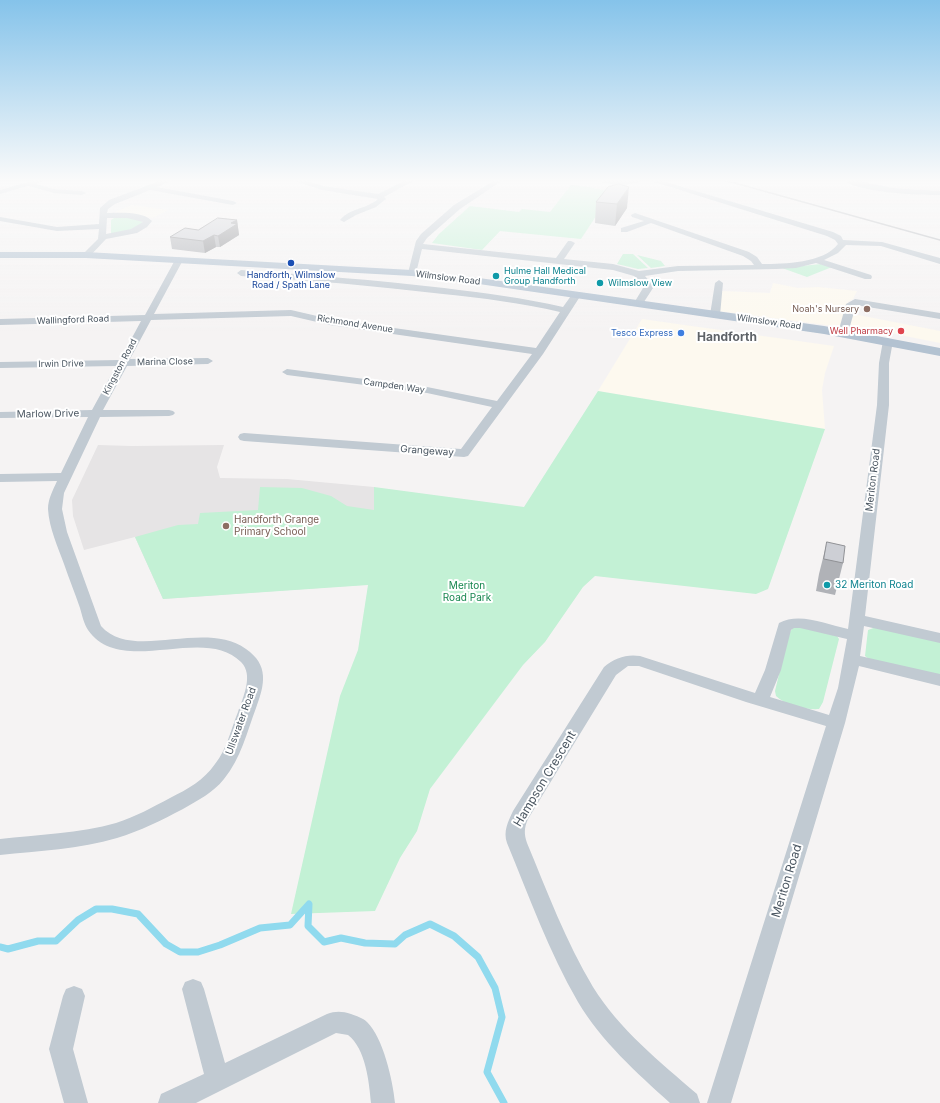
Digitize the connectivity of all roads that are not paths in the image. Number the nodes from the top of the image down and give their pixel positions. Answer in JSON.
{"nodes":[{"id":1,"x":103,"y":231,"type":"edge"},
{"id":2,"x":130,"y":231,"type":"edge"},
{"id":3,"x":429,"y":231,"type":"edge"},
{"id":4,"x":682,"y":231,"type":"edge"},
{"id":5,"x":822,"y":231,"type":"edge"},
{"id":6,"x":103,"y":237,"type":"junction"},
{"id":7,"x":842,"y":242,"type":"junction"},
{"id":8,"x":571,"y":243,"type":"dead end"},
{"id":9,"x":741,"y":243,"type":"dead end"},
{"id":10,"x":419,"y":246,"type":"junction"},
{"id":11,"x":728,"y":247,"type":"junction"},
{"id":12,"x":0,"y":255,"type":"edge"},
{"id":13,"x":86,"y":255,"type":"junction"},
{"id":14,"x":178,"y":260,"type":"junction"},
{"id":15,"x":816,"y":260,"type":"junction"},
{"id":16,"x":558,"y":261,"type":"junction"},
{"id":17,"x":940,"y":261,"type":"edge"},
{"id":18,"x":759,"y":266,"type":"junction"},
{"id":19,"x":241,"y":273,"type":"dead end"},
{"id":20,"x":412,"y":273,"type":"junction"},
{"id":21,"x":639,"y":274,"type":"junction"},
{"id":22,"x":868,"y":277,"type":"dead end"},
{"id":23,"x":720,"y":282,"type":"dead end"},
{"id":24,"x":576,"y":295,"type":"junction"},
{"id":25,"x":639,"y":303,"type":"junction"},
{"id":26,"x":567,"y":310,"type":"junction"},
{"id":27,"x":715,"y":315,"type":"junction"},
{"id":28,"x":940,"y":316,"type":"edge"},
{"id":29,"x":146,"y":317,"type":"junction"},
{"id":30,"x":0,"y":322,"type":"edge"},
{"id":31,"x":843,"y":333,"type":"junction"},
{"id":32,"x":888,"y":341,"type":"junction"},
{"id":33,"x":539,"y":352,"type":"junction"},
{"id":34,"x":940,"y":352,"type":"edge"},
{"id":35,"x":208,"y":361,"type":"dead end"},
{"id":36,"x":122,"y":363,"type":"junction"},
{"id":37,"x":0,"y":365,"type":"edge"},
{"id":38,"x":287,"y":372,"type":"dead end"},
{"id":39,"x":499,"y":404,"type":"junction"},
{"id":40,"x":170,"y":412,"type":"dead end"},
{"id":41,"x":96,"y":414,"type":"junction"},
{"id":42,"x":0,"y":415,"type":"edge"},
{"id":43,"x":244,"y":437,"type":"dead end"},
{"id":44,"x":66,"y":477,"type":"junction"},
{"id":45,"x":0,"y":478,"type":"edge"},
{"id":46,"x":855,"y":628,"type":"junction"},
{"id":47,"x":940,"y":638,"type":"edge"},
{"id":48,"x":852,"y":659,"type":"junction"},
{"id":49,"x":940,"y":680,"type":"edge"},
{"id":50,"x":760,"y":700,"type":"junction"},
{"id":51,"x":836,"y":723,"type":"junction"},
{"id":52,"x":0,"y":847,"type":"edge"},
{"id":53,"x":193,"y":989,"type":"dead end"},
{"id":54,"x":74,"y":996,"type":"dead end"},
{"id":55,"x":218,"y":1080,"type":"junction"},
{"id":56,"x":76,"y":1103,"type":"edge"},
{"id":57,"x":170,"y":1103,"type":"edge"},
{"id":58,"x":383,"y":1103,"type":"edge"},
{"id":59,"x":688,"y":1103,"type":"edge"},
{"id":60,"x":719,"y":1103,"type":"edge"}],
"edges":[{"from":1,"to":6,"type":"street"},
{"from":2,"to":6,"type":"street"},
{"from":3,"to":10,"type":"street"},
{"from":4,"to":11,"type":"street"},
{"from":5,"to":7,"type":"street"},
{"from":6,"to":13,"type":"street"},
{"from":7,"to":15,"type":"street"},
{"from":7,"to":17,"type":"street"},
{"from":8,"to":16,"type":"street"},
{"from":9,"to":11,"type":"street"},
{"from":10,"to":16,"type":"street"},
{"from":10,"to":20,"type":"street"},
{"from":11,"to":18,"type":"street"},
{"from":12,"to":13,"type":"main road","name":"Wilmslow Road"},
{"from":13,"to":14,"type":"main road","name":"Wilmslow Road"},
{"from":14,"to":20,"type":"main road","name":"Wilmslow Road"},
{"from":14,"to":29,"type":"street","name":"Kingston Road"},
{"from":15,"to":18,"type":"street"},
{"from":15,"to":22,"type":"street"},
{"from":16,"to":21,"type":"street"},
{"from":18,"to":21,"type":"street"},
{"from":19,"to":26,"type":"street","name":"Wilmslow Road"},
{"from":20,"to":24,"type":"main road","name":"Wilmslow Road"},
{"from":21,"to":25,"type":"street"},
{"from":23,"to":27,"type":"street"},
{"from":24,"to":25,"type":"main road","name":"Wilmslow Road"},
{"from":24,"to":26,"type":"street","name":"Grangeway"},
{"from":25,"to":27,"type":"main road","name":"Wilmslow Road"},
{"from":26,"to":33,"type":"street","name":"Grangeway"},
{"from":27,"to":31,"type":"main road","name":"Wilmslow Road"},
{"from":28,"to":31,"type":"street"},
{"from":29,"to":30,"type":"street","name":"Wallingford Road"},
{"from":29,"to":33,"type":"street","name":"Richmond Avenue"},
{"from":29,"to":36,"type":"street","name":"Kingston Road"},
{"from":31,"to":32,"type":"main road","name":"Wilmslow Road"},
{"from":32,"to":34,"type":"main road","name":"Wilmslow Road"},
{"from":32,"to":46,"type":"street","name":"Meriton Road"},
{"from":33,"to":39,"type":"street","name":"Grangeway"},
{"from":35,"to":36,"type":"street","name":"Marina Close"},
{"from":36,"to":37,"type":"street","name":"Irwin Drive"},
{"from":36,"to":41,"type":"street","name":"Kingston Road"},
{"from":38,"to":39,"type":"street","name":"Campden Way"},
{"from":39,"to":43,"type":"street","name":"Grangeway"},
{"from":40,"to":41,"type":"street","name":"Marlow Drive"},
{"from":41,"to":42,"type":"street","name":"Marlow Drive"},
{"from":41,"to":44,"type":"street","name":"Kingston Road"},
{"from":44,"to":45,"type":"street"},
{"from":44,"to":52,"type":"street","name":"Ullswater Road"},
{"from":46,"to":47,"type":"street"},
{"from":46,"to":48,"type":"street","name":"Meriton Road"},
{"from":46,"to":50,"type":"street"},
{"from":48,"to":49,"type":"street"},
{"from":48,"to":51,"type":"street","name":"Meriton Road"},
{"from":50,"to":51,"type":"street","name":"Hampson Crescent"},
{"from":50,"to":59,"type":"street","name":"Hampson Crescent"},
{"from":51,"to":60,"type":"street","name":"Meriton Road"},
{"from":53,"to":55,"type":"street"},
{"from":54,"to":56,"type":"street"},
{"from":55,"to":57,"type":"street"},
{"from":55,"to":58,"type":"street"}]}
